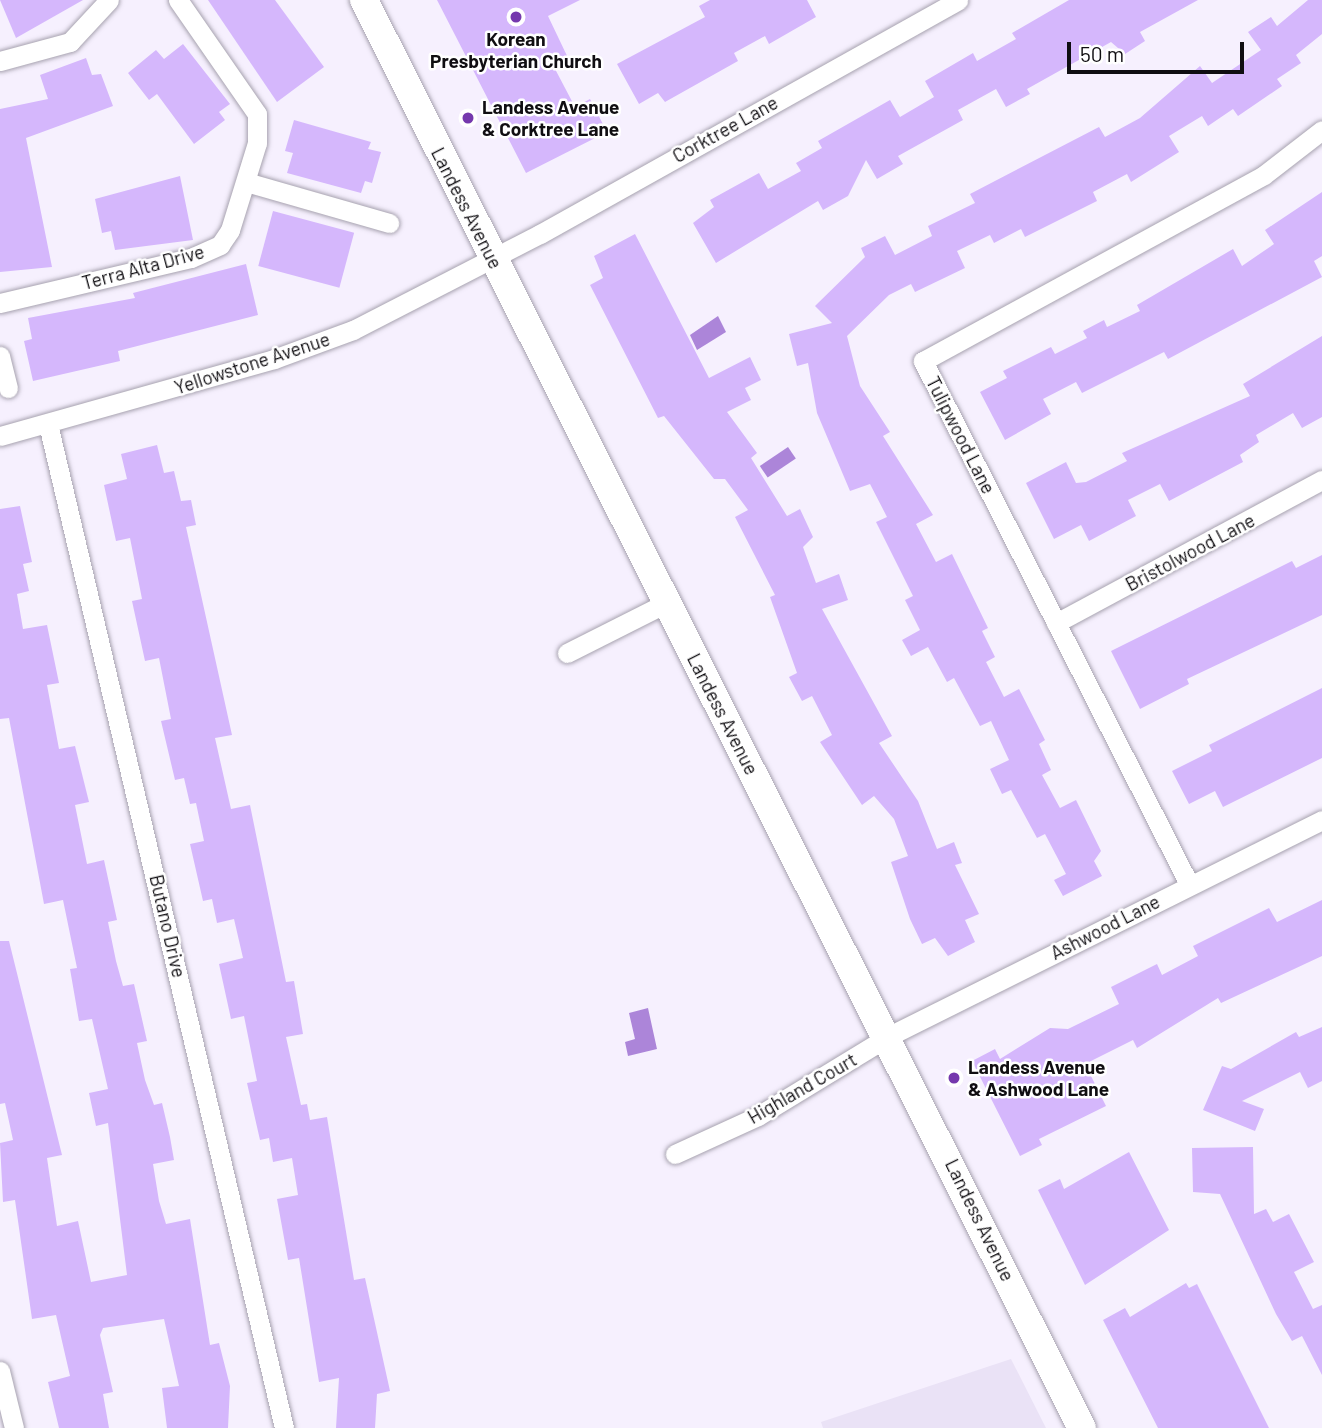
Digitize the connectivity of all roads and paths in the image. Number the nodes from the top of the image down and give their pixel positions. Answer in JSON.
{"nodes":[{"id":1,"x":109,"y":0,"type":"edge"},
{"id":2,"x":178,"y":0,"type":"edge"},
{"id":3,"x":364,"y":0,"type":"edge"},
{"id":4,"x":958,"y":0,"type":"edge"},
{"id":5,"x":0,"y":61,"type":"edge"},
{"id":6,"x":1322,"y":130,"type":"edge"},
{"id":7,"x":246,"y":182,"type":"junction"},
{"id":8,"x":388,"y":223,"type":"dead end"},
{"id":9,"x":492,"y":259,"type":"junction"},
{"id":10,"x":0,"y":303,"type":"edge"},
{"id":11,"x":0,"y":356,"type":"edge"},
{"id":12,"x":8,"y":388,"type":"dead end"},
{"id":13,"x":48,"y":424,"type":"junction"},
{"id":14,"x":0,"y":436,"type":"edge"},
{"id":15,"x":1322,"y":480,"type":"edge"},
{"id":16,"x":666,"y":603,"type":"junction"},
{"id":17,"x":1056,"y":623,"type":"junction"},
{"id":18,"x":567,"y":653,"type":"dead end"},
{"id":19,"x":1322,"y":820,"type":"edge"},
{"id":20,"x":1189,"y":884,"type":"junction"},
{"id":21,"x":889,"y":1036,"type":"junction"},
{"id":22,"x":675,"y":1154,"type":"dead end"},
{"id":23,"x":0,"y":1371,"type":"edge"},
{"id":24,"x":14,"y":1428,"type":"edge"},
{"id":25,"x":284,"y":1428,"type":"edge"},
{"id":26,"x":1082,"y":1428,"type":"edge"}],
"edges":[{"from":1,"to":5,"type":"street"},
{"from":2,"to":7,"type":"street","name":"Terra Alta Drive"},
{"from":3,"to":9,"type":"main road","name":"Landess Avenue"},
{"from":4,"to":9,"type":"street","name":"Corktree Lane"},
{"from":6,"to":17,"type":"street","name":"Tulipwood Lane"},
{"from":7,"to":8,"type":"street"},
{"from":7,"to":10,"type":"street","name":"Terra Alta Drive"},
{"from":9,"to":13,"type":"street","name":"Yellowstone Avenue"},
{"from":9,"to":16,"type":"main road","name":"Landess Avenue"},
{"from":11,"to":12,"type":"street"},
{"from":13,"to":14,"type":"street","name":"Yellowstone Avenue"},
{"from":13,"to":25,"type":"street","name":"Butano Drive"},
{"from":15,"to":17,"type":"street","name":"Bristolwood Lane"},
{"from":16,"to":18,"type":"street"},
{"from":16,"to":21,"type":"main road","name":"Landess Avenue"},
{"from":17,"to":20,"type":"street","name":"Tulipwood Lane"},
{"from":19,"to":20,"type":"street","name":"Ashwood Lane"},
{"from":20,"to":21,"type":"street","name":"Ashwood Lane"},
{"from":21,"to":22,"type":"street","name":"Highland Court"},
{"from":21,"to":26,"type":"main road","name":"Landess Avenue"},
{"from":23,"to":24,"type":"street"}]}
